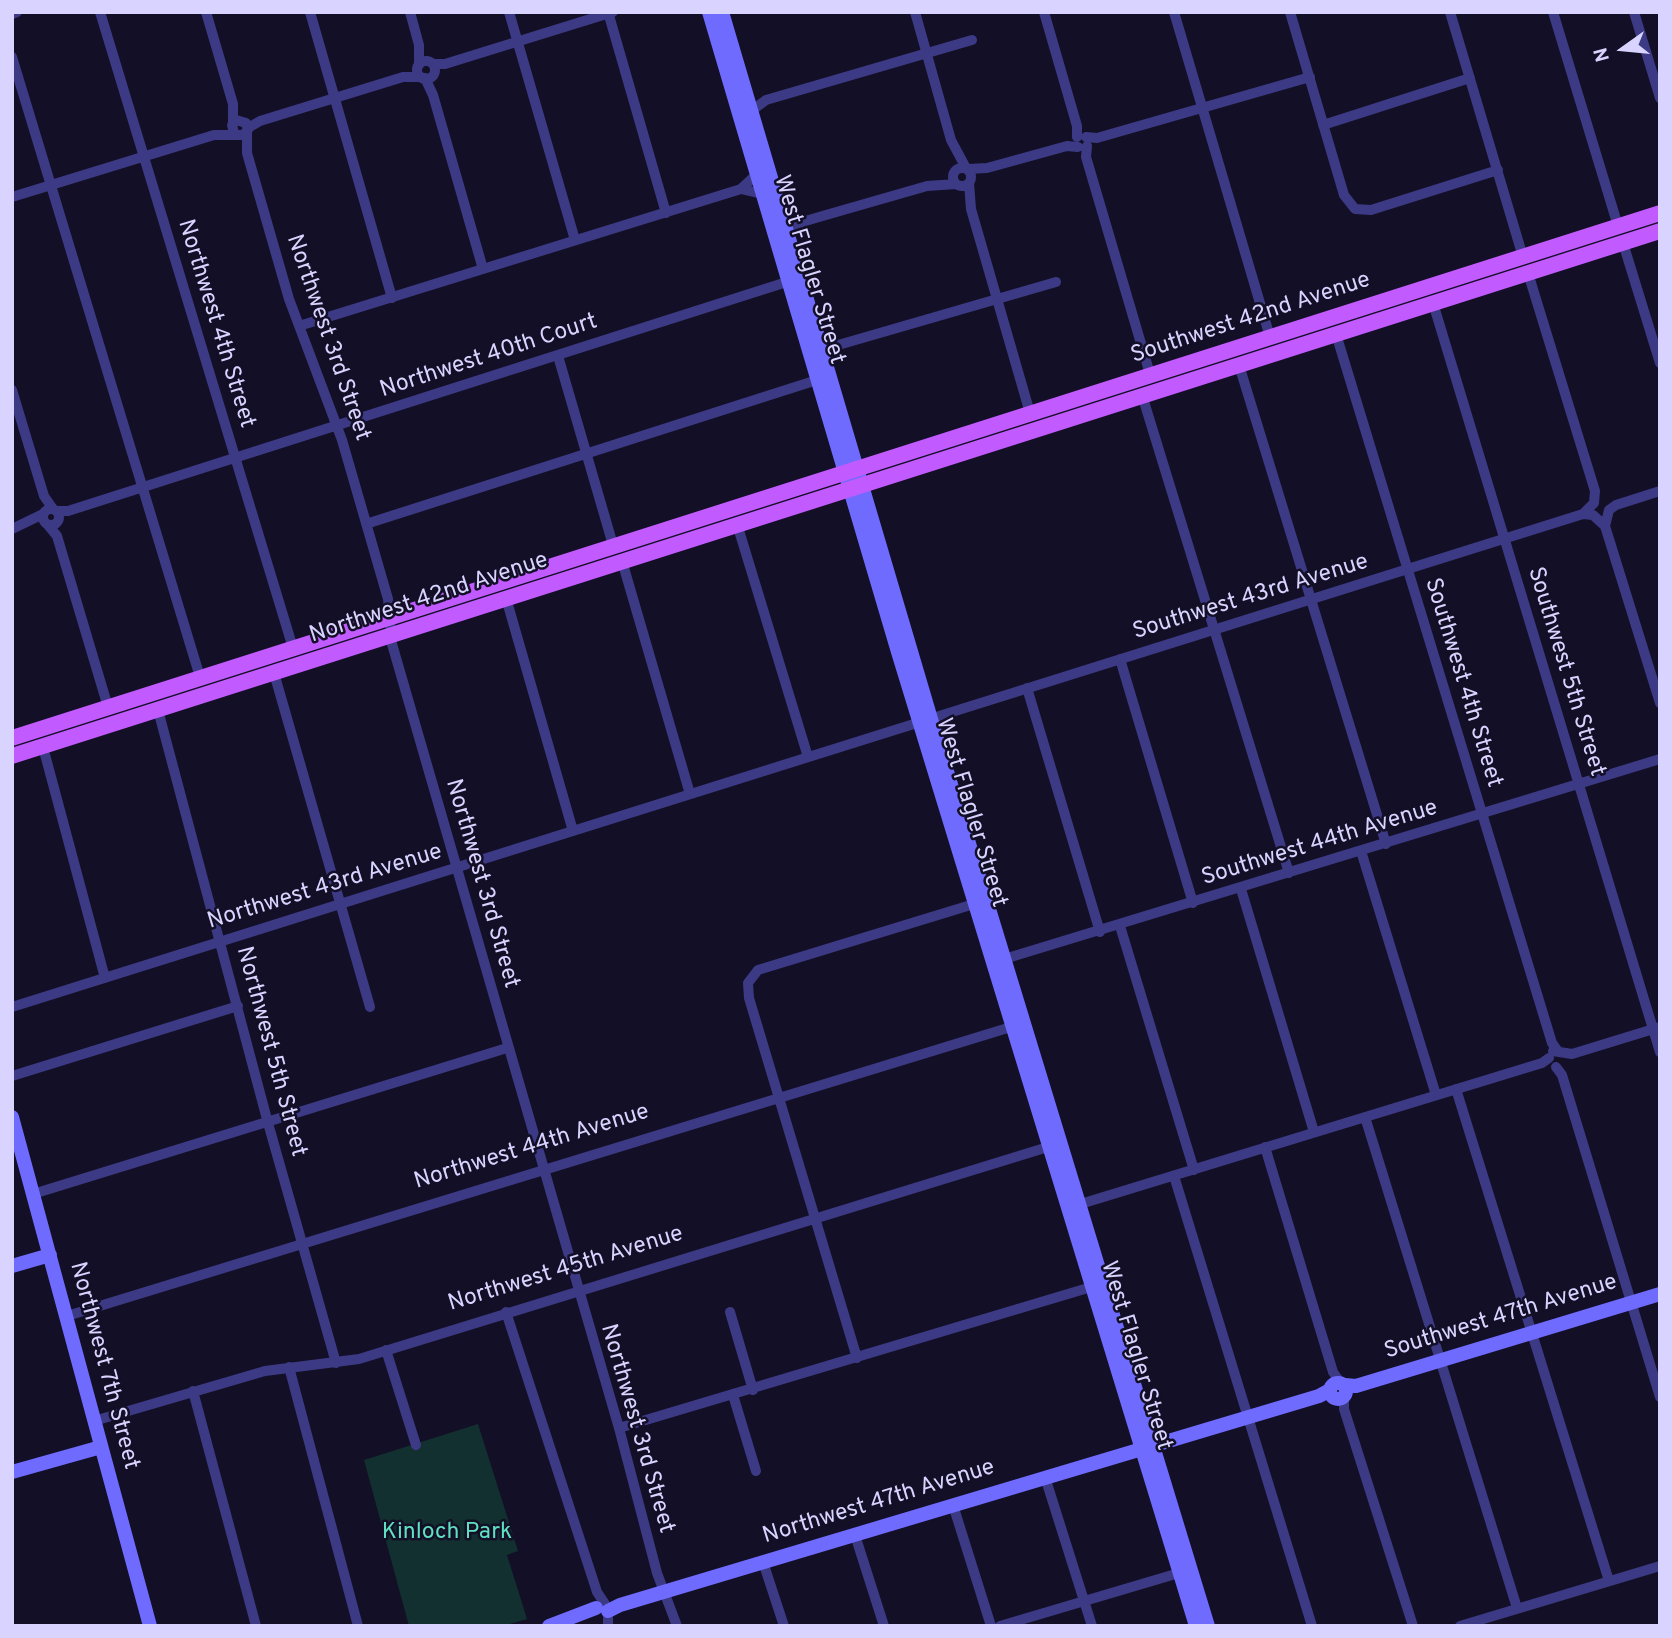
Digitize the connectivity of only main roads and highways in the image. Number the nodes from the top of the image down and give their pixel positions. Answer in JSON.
{"nodes":[{"id":1,"x":709,"y":12,"type":"edge"},
{"id":2,"x":722,"y":12,"type":"edge"},
{"id":3,"x":1660,"y":213,"type":"edge"},
{"id":4,"x":1660,"y":231,"type":"edge"},
{"id":5,"x":1526,"y":265,"type":"junction"},
{"id":6,"x":795,"y":279,"type":"junction"},
{"id":7,"x":1367,"y":306,"type":"junction"},
{"id":8,"x":1352,"y":329,"type":"junction"},
{"id":9,"x":1153,"y":373,"type":"junction"},
{"id":10,"x":1142,"y":395,"type":"junction"},
{"id":11,"x":1062,"y":402,"type":"junction"},
{"id":12,"x":1030,"y":413,"type":"junction"},
{"id":13,"x":1035,"y":429,"type":"junction"},
{"id":14,"x":1006,"y":439,"type":"junction"},
{"id":15,"x":852,"y":478,"type":"junction"},
{"id":16,"x":641,"y":536,"type":"junction"},
{"id":17,"x":622,"y":561,"type":"junction"},
{"id":18,"x":193,"y":680,"type":"junction"},
{"id":19,"x":108,"y":707,"type":"junction"},
{"id":20,"x":158,"y":710,"type":"junction"},
{"id":21,"x":925,"y":721,"type":"junction"},
{"id":22,"x":13,"y":733,"type":"edge"},
{"id":23,"x":83,"y":734,"type":"junction"},
{"id":24,"x":12,"y":757,"type":"edge"},
{"id":25,"x":997,"y":959,"type":"junction"},
{"id":26,"x":1012,"y":1027,"type":"junction"},
{"id":27,"x":1029,"y":1042,"type":"junction"},
{"id":28,"x":12,"y":1117,"type":"edge"},
{"id":29,"x":1073,"y":1207,"type":"junction"},
{"id":30,"x":50,"y":1255,"type":"junction"},
{"id":31,"x":12,"y":1266,"type":"edge"},
{"id":32,"x":1660,"y":1294,"type":"edge"},
{"id":33,"x":101,"y":1447,"type":"junction"},
{"id":34,"x":1146,"y":1448,"type":"junction"},
{"id":35,"x":12,"y":1472,"type":"edge"},
{"id":36,"x":603,"y":1611,"type":"edge"},
{"id":37,"x":150,"y":1626,"type":"edge"},
{"id":38,"x":549,"y":1626,"type":"edge"},
{"id":39,"x":1196,"y":1626,"type":"edge"},
{"id":40,"x":1208,"y":1626,"type":"edge"}],
"edges":[{"from":1,"to":6,"type":"main road","name":"West Flagler Street"},
{"from":2,"to":6,"type":"main road","name":"West Flagler Street"},
{"from":3,"to":5,"type":"main road","name":"Southwest 42nd Avenue"},
{"from":4,"to":5,"type":"main road","name":"Southwest 42nd Avenue"},
{"from":5,"to":7,"type":"main road","name":"Southwest 42nd Avenue"},
{"from":5,"to":8,"type":"main road","name":"Southwest 42nd Avenue"},
{"from":6,"to":15,"type":"main road","name":"West Flagler Street"},
{"from":6,"to":15,"type":"main road","name":"West Flagler Street"},
{"from":7,"to":8,"type":"main road"},
{"from":7,"to":9,"type":"main road","name":"Southwest 42nd Avenue"},
{"from":8,"to":10,"type":"main road","name":"Southwest 42nd Avenue"},
{"from":9,"to":10,"type":"main road"},
{"from":9,"to":11,"type":"main road","name":"Southwest 42nd Avenue"},
{"from":10,"to":13,"type":"main road","name":"Southwest 42nd Avenue"},
{"from":11,"to":12,"type":"main road","name":"Southwest 42nd Avenue"},
{"from":11,"to":13,"type":"main road"},
{"from":12,"to":14,"type":"main road"},
{"from":12,"to":15,"type":"main road","name":"Southwest 42nd Avenue"},
{"from":13,"to":14,"type":"main road","name":"Southwest 42nd Avenue"},
{"from":14,"to":15,"type":"main road","name":"Southwest 42nd Avenue"},
{"from":15,"to":16,"type":"main road","name":"Northwest 42nd Avenue"},
{"from":15,"to":17,"type":"main road","name":"Northwest 42nd Avenue"},
{"from":15,"to":21,"type":"main road","name":"West Flagler Street"},
{"from":16,"to":17,"type":"main road"},
{"from":16,"to":18,"type":"main road","name":"Northwest 42nd Avenue"},
{"from":17,"to":20,"type":"main road","name":"Northwest 42nd Avenue"},
{"from":18,"to":19,"type":"main road","name":"Northwest 42nd Avenue"},
{"from":18,"to":20,"type":"main road"},
{"from":19,"to":22,"type":"main road","name":"Northwest 42nd Avenue"},
{"from":19,"to":23,"type":"main road"},
{"from":20,"to":23,"type":"main road","name":"Northwest 42nd Avenue"},
{"from":21,"to":25,"type":"main road","name":"West Flagler Street"},
{"from":21,"to":25,"type":"main road","name":"West Flagler Street"},
{"from":23,"to":24,"type":"main road","name":"Northwest 42nd Avenue"},
{"from":25,"to":26,"type":"main road","name":"West Flagler Street"},
{"from":25,"to":27,"type":"main road","name":"West Flagler Street"},
{"from":26,"to":27,"type":"main road"},
{"from":26,"to":29,"type":"main road","name":"West Flagler Street"},
{"from":27,"to":29,"type":"main road","name":"West Flagler Street"},
{"from":28,"to":30,"type":"main road","name":"Northwest 7th Street"},
{"from":29,"to":34,"type":"main road","name":"West Flagler Street"},
{"from":30,"to":31,"type":"main road"},
{"from":30,"to":33,"type":"main road","name":"Northwest 7th Street"},
{"from":32,"to":34,"type":"main road","name":"Southwest 47th Avenue"},
{"from":33,"to":35,"type":"main road"},
{"from":33,"to":37,"type":"main road","name":"Northwest 7th Street"},
{"from":34,"to":36,"type":"main road","name":"Northwest 47th Avenue"},
{"from":34,"to":39,"type":"main road","name":"West Flagler Street"},
{"from":34,"to":40,"type":"main road","name":"West Flagler Street"},
{"from":36,"to":38,"type":"main road","name":"Northwest 47th Avenue"}]}
